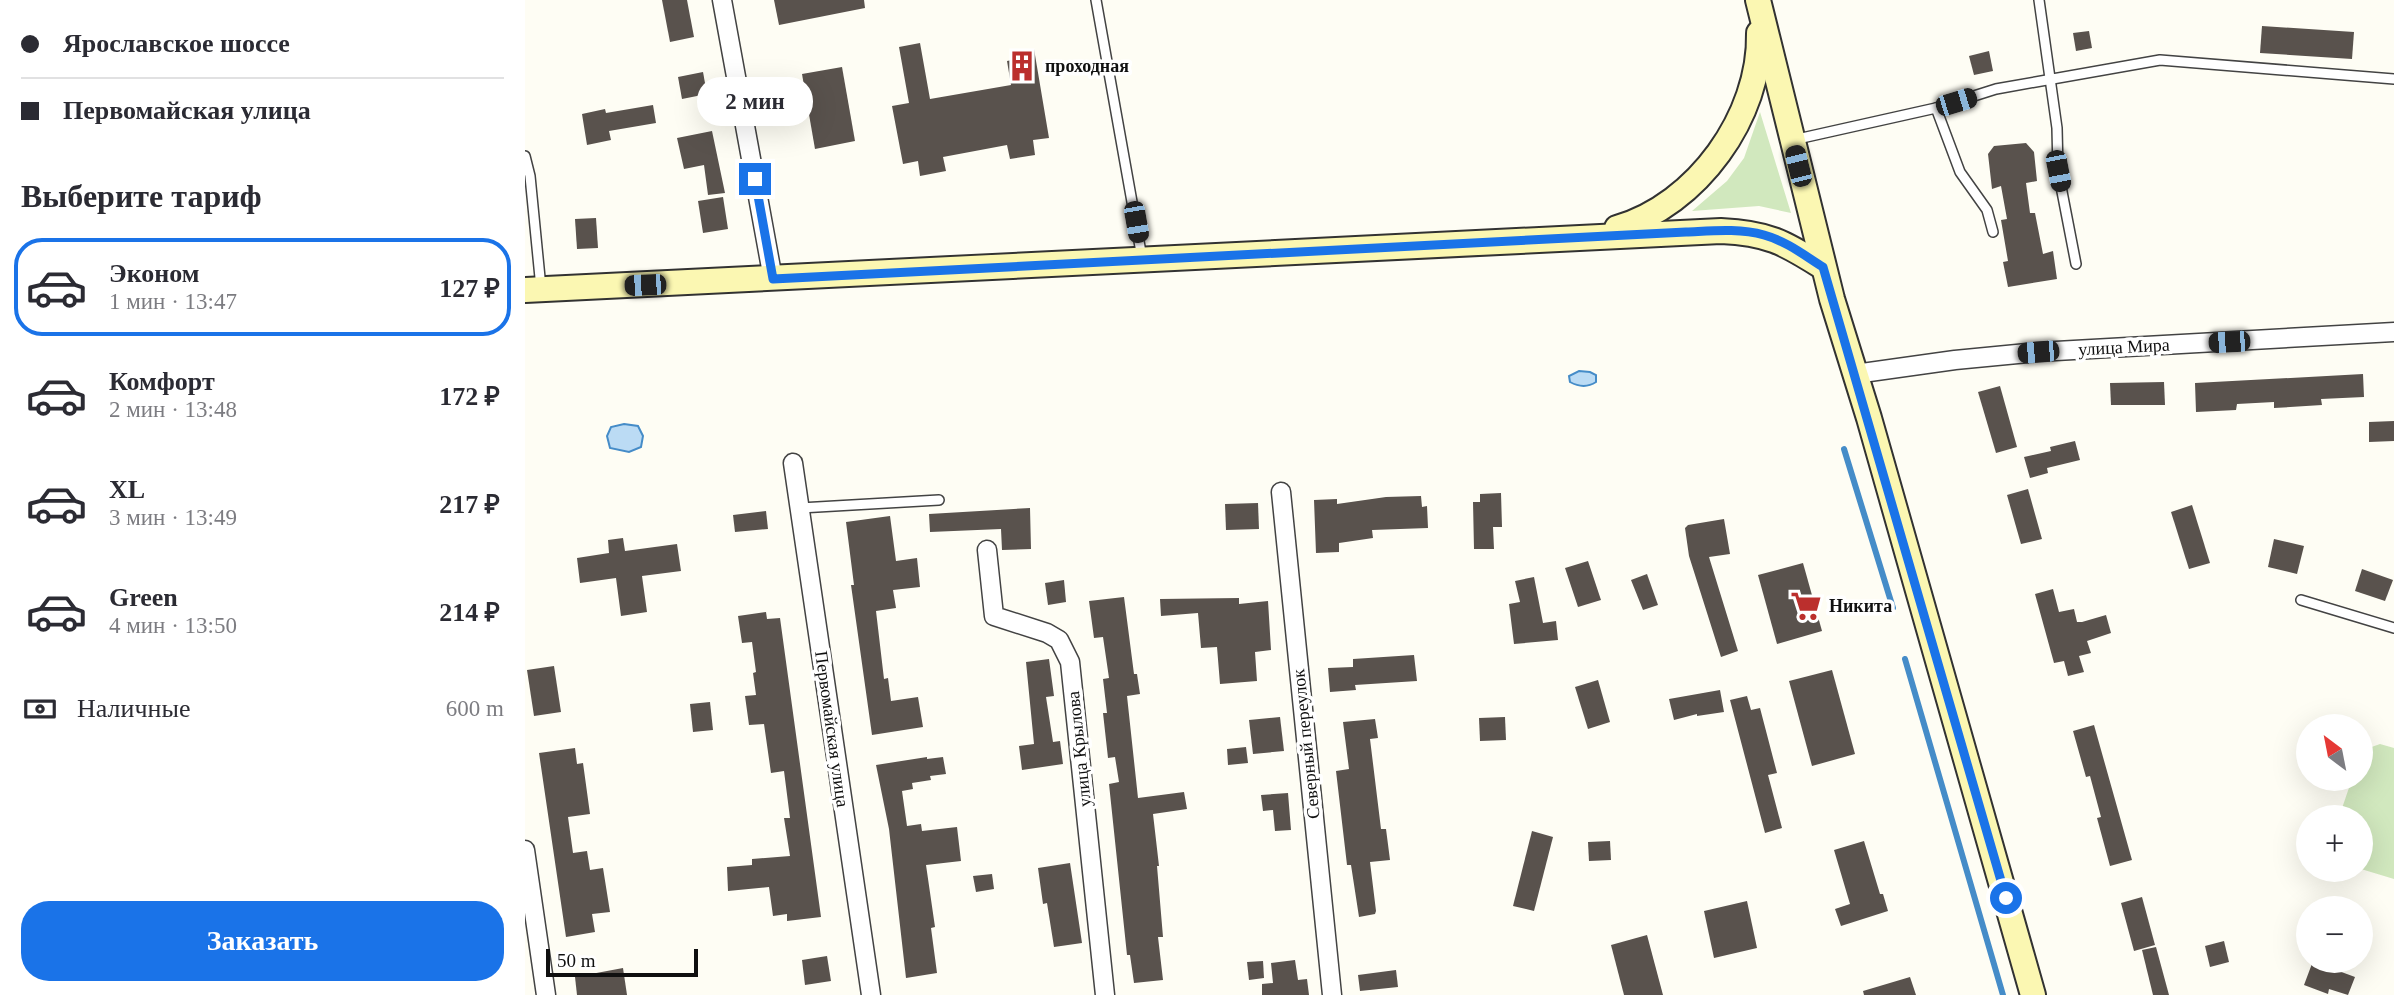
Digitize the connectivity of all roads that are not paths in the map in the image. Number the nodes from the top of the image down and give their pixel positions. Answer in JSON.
{"nodes":[{"id":1,"x":722,"y":0,"type":"edge"},
{"id":2,"x":1096,"y":0,"type":"edge"},
{"id":3,"x":1758,"y":0,"type":"edge"},
{"id":4,"x":2039,"y":0,"type":"edge"},
{"id":5,"x":2050,"y":78,"type":"junction"},
{"id":6,"x":2394,"y":79,"type":"edge"},
{"id":7,"x":1936,"y":108,"type":"junction"},
{"id":8,"x":1792,"y":141,"type":"junction"},
{"id":9,"x":525,"y":156,"type":"edge"},
{"id":10,"x":1993,"y":232,"type":"dead end"},
{"id":11,"x":1590,"y":237,"type":"junction"},
{"id":12,"x":1143,"y":260,"type":"junction"},
{"id":13,"x":2076,"y":264,"type":"dead end"},
{"id":14,"x":1823,"y":267,"type":"junction"},
{"id":15,"x":773,"y":279,"type":"junction"},
{"id":16,"x":533,"y":290,"type":"edge"},
{"id":17,"x":2394,"y":332,"type":"edge"},
{"id":18,"x":1855,"y":374,"type":"junction"},
{"id":19,"x":793,"y":463,"type":"dead end"},
{"id":20,"x":1281,"y":492,"type":"dead end"},
{"id":21,"x":939,"y":500,"type":"dead end"},
{"id":22,"x":800,"y":508,"type":"junction"},
{"id":23,"x":987,"y":550,"type":"dead end"},
{"id":24,"x":2301,"y":600,"type":"dead end"},
{"id":25,"x":2394,"y":628,"type":"edge"},
{"id":26,"x":525,"y":850,"type":"edge"},
{"id":27,"x":546,"y":995,"type":"edge"},
{"id":28,"x":871,"y":995,"type":"edge"},
{"id":29,"x":1105,"y":995,"type":"edge"},
{"id":30,"x":1332,"y":995,"type":"edge"},
{"id":31,"x":2033,"y":995,"type":"edge"}],
"edges":[{"from":1,"to":15,"type":"street"},
{"from":2,"to":12,"type":"lane"},
{"from":3,"to":8,"type":"main road"},
{"from":3,"to":11,"type":"main road"},
{"from":4,"to":5,"type":"lane"},
{"from":5,"to":6,"type":"lane"},
{"from":5,"to":7,"type":"lane"},
{"from":5,"to":13,"type":"lane"},
{"from":7,"to":8,"type":"lane"},
{"from":7,"to":10,"type":"lane"},
{"from":8,"to":14,"type":"main road"},
{"from":9,"to":16,"type":"lane"},
{"from":11,"to":12,"type":"main road"},
{"from":11,"to":14,"type":"main road"},
{"from":12,"to":15,"type":"main road"},
{"from":14,"to":18,"type":"main road"},
{"from":15,"to":16,"type":"main road"},
{"from":17,"to":18,"type":"street","name":"улица Мира"},
{"from":18,"to":31,"type":"main road"},
{"from":19,"to":22,"type":"street","name":"Первомайская улица"},
{"from":20,"to":30,"type":"street","name":"Северный переулок"},
{"from":21,"to":22,"type":"lane"},
{"from":22,"to":28,"type":"street","name":"Первомайская улица"},
{"from":23,"to":29,"type":"street","name":"улица Крылова"},
{"from":24,"to":25,"type":"lane"},
{"from":26,"to":27,"type":"street"}]}
